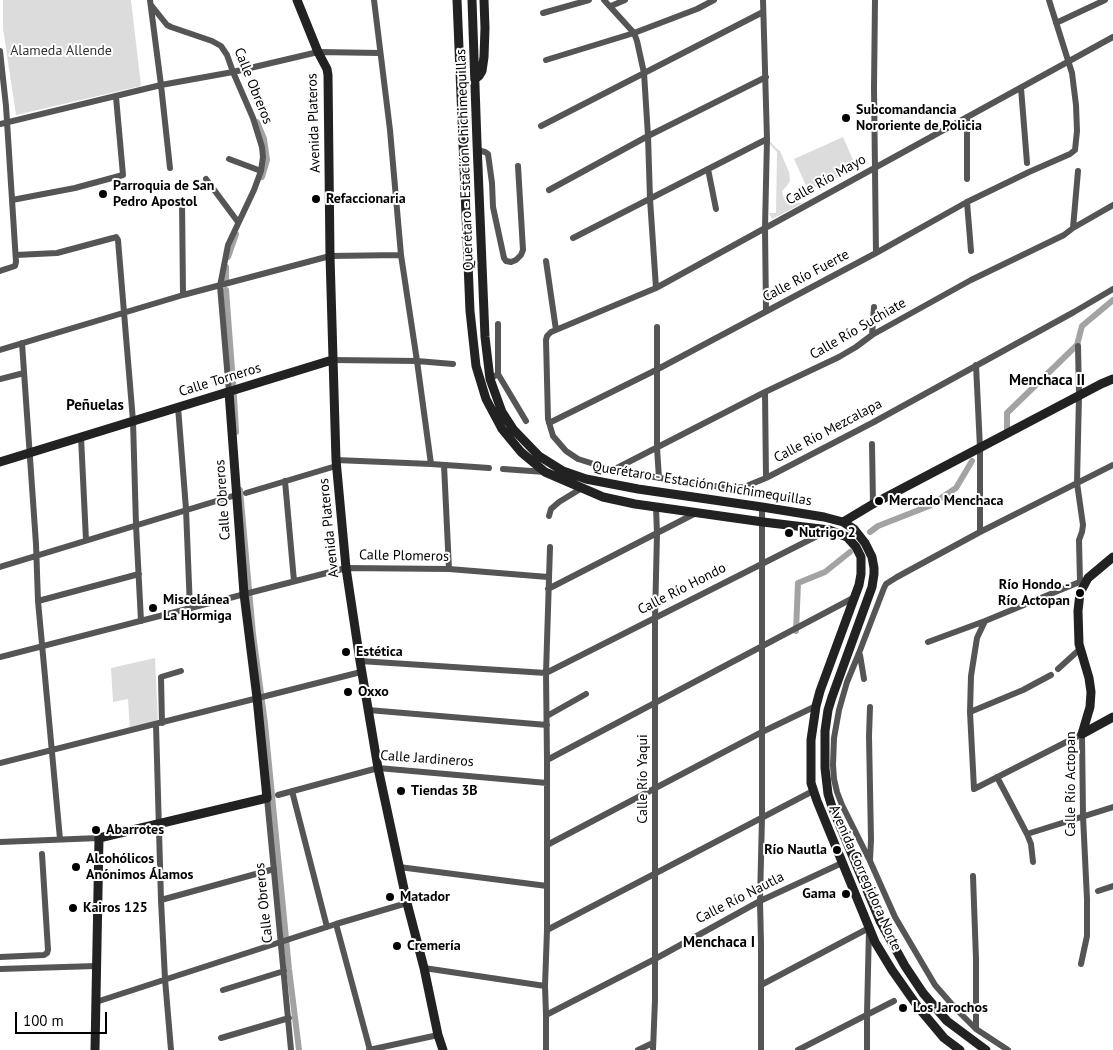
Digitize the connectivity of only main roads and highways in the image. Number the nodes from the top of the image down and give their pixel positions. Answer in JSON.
{"nodes":[{"id":1,"x":297,"y":0,"type":"edge"},
{"id":2,"x":457,"y":0,"type":"edge"},
{"id":3,"x":472,"y":0,"type":"edge"},
{"id":4,"x":484,"y":0,"type":"edge"},
{"id":5,"x":460,"y":64,"type":"junction"},
{"id":6,"x":475,"y":79,"type":"junction"},
{"id":7,"x":332,"y":360,"type":"junction"},
{"id":8,"x":1113,"y":379,"type":"edge"},
{"id":9,"x":229,"y":392,"type":"junction"},
{"id":10,"x":0,"y":462,"type":"edge"},
{"id":11,"x":843,"y":522,"type":"junction"},
{"id":12,"x":1112,"y":559,"type":"edge"},
{"id":13,"x":820,"y":691,"type":"joint"},
{"id":14,"x":1113,"y":717,"type":"edge"},
{"id":15,"x":95,"y":1050,"type":"edge"},
{"id":16,"x":443,"y":1050,"type":"edge"},
{"id":17,"x":959,"y":1050,"type":"edge"},
{"id":18,"x":986,"y":1050,"type":"edge"}],
"edges":[{"from":1,"to":7,"type":"main road","name":"Avenida Plateros"},
{"from":2,"to":5,"type":"main road","name":"Querétaro - Estación Chichimequillas"},
{"from":3,"to":6,"type":"main road","name":"Querétaro - Estación Chichimequillas"},
{"from":4,"to":6,"type":"main road"},
{"from":5,"to":6,"type":"main road"},
{"from":5,"to":13,"type":"main road","name":"Querétaro - Estación Chichimequillas"},
{"from":6,"to":11,"type":"main road","name":"Querétaro - Estación Chichimequillas"},
{"from":7,"to":9,"type":"main road","name":"Calle Torneros"},
{"from":7,"to":16,"type":"main road","name":"Avenida Plateros"},
{"from":8,"to":11,"type":"main road"},
{"from":9,"to":10,"type":"main road","name":"Calle Torneros"},
{"from":9,"to":15,"type":"main road","name":"Calle Obreros"},
{"from":11,"to":18,"type":"main road","name":"Avenida Corregidora Norte"},
{"from":12,"to":14,"type":"main road","name":"Calle Río Actopan"},
{"from":13,"to":17,"type":"main road","name":"Avenida Corregidora Norte"}]}
